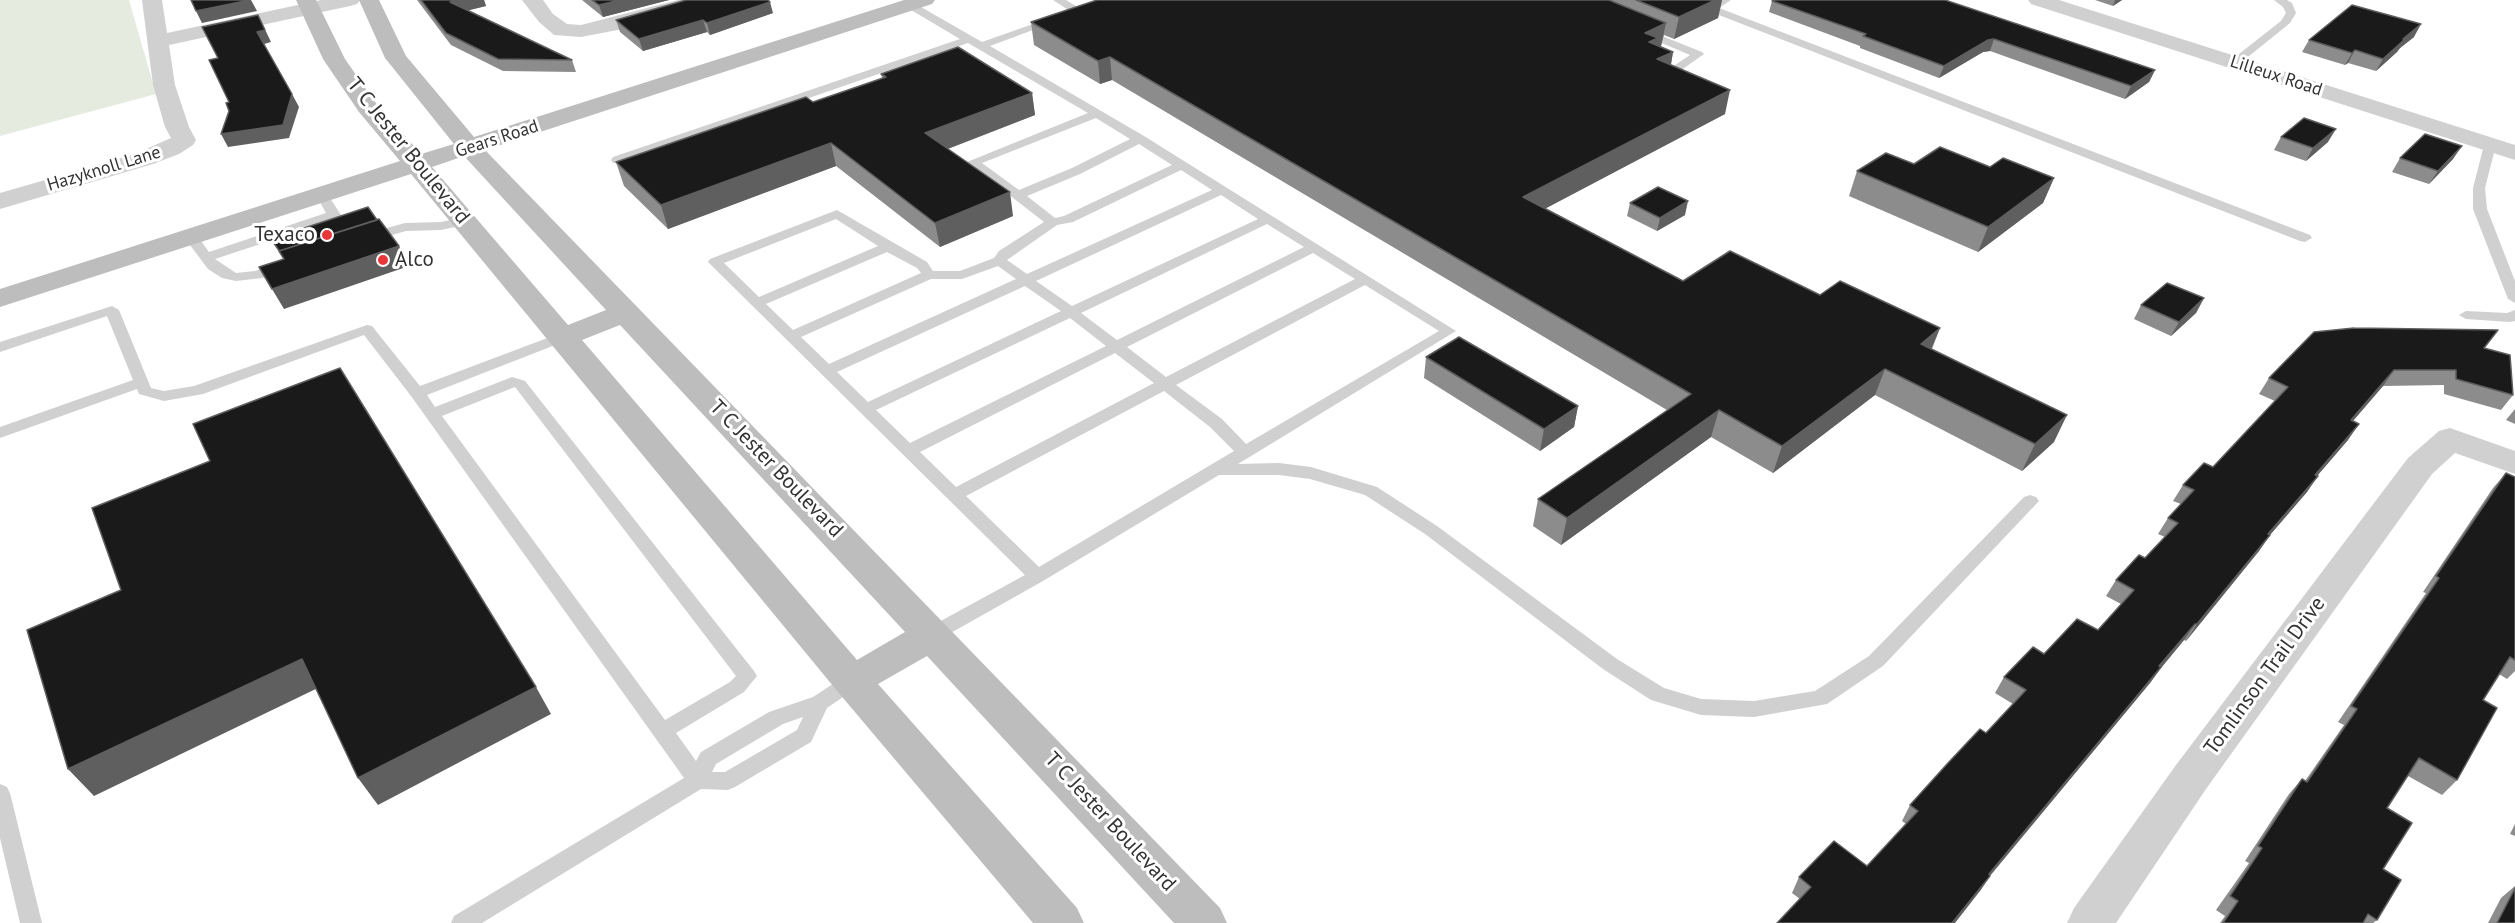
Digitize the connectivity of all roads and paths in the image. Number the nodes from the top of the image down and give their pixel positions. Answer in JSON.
{"nodes":[{"id":1,"x":152,"y":0,"type":"edge"},
{"id":2,"x":350,"y":0,"type":"edge"},
{"id":3,"x":369,"y":0,"type":"edge"},
{"id":4,"x":532,"y":0,"type":"edge"},
{"id":5,"x":701,"y":0,"type":"edge"},
{"id":6,"x":1058,"y":0,"type":"edge"},
{"id":7,"x":1726,"y":0,"type":"edge"},
{"id":8,"x":2038,"y":0,"type":"edge"},
{"id":9,"x":2279,"y":0,"type":"edge"},
{"id":10,"x":917,"y":2,"type":"edge"},
{"id":11,"x":300,"y":3,"type":"edge"},
{"id":12,"x":1636,"y":29,"type":"edge"},
{"id":13,"x":158,"y":36,"type":"junction"},
{"id":14,"x":975,"y":43,"type":"junction"},
{"id":15,"x":2234,"y":63,"type":"junction"},
{"id":16,"x":1677,"y":69,"type":"edge"},
{"id":17,"x":1097,"y":113,"type":"junction"},
{"id":18,"x":1140,"y":139,"type":"junction"},
{"id":19,"x":2490,"y":145,"type":"junction"},
{"id":20,"x":470,"y":148,"type":"junction"},
{"id":21,"x":2515,"y":153,"type":"edge"},
{"id":22,"x":617,"y":160,"type":"edge"},
{"id":23,"x":416,"y":165,"type":"junction"},
{"id":24,"x":1182,"y":165,"type":"junction"},
{"id":25,"x":1222,"y":190,"type":"junction"},
{"id":26,"x":1019,"y":195,"type":"junction"},
{"id":27,"x":0,"y":201,"type":"edge"},
{"id":28,"x":1268,"y":219,"type":"junction"},
{"id":29,"x":464,"y":221,"type":"junction"},
{"id":30,"x":1053,"y":222,"type":"junction"},
{"id":31,"x":2305,"y":238,"type":"dead end"},
{"id":32,"x":357,"y":242,"type":"edge"},
{"id":33,"x":199,"y":247,"type":"junction"},
{"id":34,"x":888,"y":247,"type":"junction"},
{"id":35,"x":1314,"y":247,"type":"junction"},
{"id":36,"x":999,"y":261,"type":"junction"},
{"id":37,"x":295,"y":262,"type":"edge"},
{"id":38,"x":929,"y":275,"type":"junction"},
{"id":39,"x":1365,"y":279,"type":"junction"},
{"id":40,"x":1028,"y":281,"type":"junction"},
{"id":41,"x":0,"y":298,"type":"edge"},
{"id":42,"x":2515,"y":299,"type":"edge"},
{"id":43,"x":756,"y":303,"type":"junction"},
{"id":44,"x":626,"y":312,"type":"junction"},
{"id":45,"x":1071,"y":312,"type":"junction"},
{"id":46,"x":2515,"y":314,"type":"edge"},
{"id":47,"x":2466,"y":315,"type":"dead end"},
{"id":48,"x":791,"y":336,"type":"junction"},
{"id":49,"x":563,"y":337,"type":"junction"},
{"id":50,"x":0,"y":347,"type":"edge"},
{"id":51,"x":1117,"y":347,"type":"junction"},
{"id":52,"x":827,"y":372,"type":"junction"},
{"id":53,"x":142,"y":382,"type":"junction"},
{"id":54,"x":1166,"y":385,"type":"junction"},
{"id":55,"x":417,"y":393,"type":"junction"},
{"id":56,"x":866,"y":409,"type":"junction"},
{"id":57,"x":432,"y":414,"type":"junction"},
{"id":58,"x":0,"y":433,"type":"edge"},
{"id":59,"x":1252,"y":448,"type":"junction"},
{"id":60,"x":908,"y":450,"type":"junction"},
{"id":61,"x":2515,"y":463,"type":"edge"},
{"id":62,"x":1254,"y":468,"type":"junction"},
{"id":63,"x":1215,"y":470,"type":"junction"},
{"id":64,"x":954,"y":495,"type":"junction"},
{"id":65,"x":2030,"y":501,"type":"dead end"},
{"id":66,"x":1037,"y":576,"type":"junction"},
{"id":67,"x":933,"y":634,"type":"junction"},
{"id":68,"x":852,"y":681,"type":"junction"},
{"id":69,"x":820,"y":703,"type":"junction"},
{"id":70,"x":663,"y":731,"type":"junction"},
{"id":71,"x":698,"y":780,"type":"junction"},
{"id":72,"x":0,"y":793,"type":"edge"},
{"id":73,"x":31,"y":923,"type":"edge"},
{"id":74,"x":462,"y":923,"type":"edge"},
{"id":75,"x":1061,"y":923,"type":"edge"},
{"id":76,"x":1204,"y":923,"type":"edge"},
{"id":77,"x":2090,"y":923,"type":"edge"}],
"edges":[{"from":1,"to":13,"type":"street"},
{"from":2,"to":11,"type":"street"},
{"from":3,"to":20,"type":"main road","name":"T C Jester Boulevard"},
{"from":4,"to":5,"type":"street"},
{"from":6,"to":14,"type":"lane"},
{"from":7,"to":31,"type":"lane"},
{"from":8,"to":15,"type":"street","name":"Lilleux Road"},
{"from":9,"to":15,"type":"lane"},
{"from":10,"to":14,"type":"lane"},
{"from":10,"to":20,"type":"main road","name":"Gears Road"},
{"from":11,"to":13,"type":"street"},
{"from":11,"to":23,"type":"main road","name":"T C Jester Boulevard"},
{"from":12,"to":16,"type":"lane"},
{"from":13,"to":27,"type":"street","name":"Hazyknoll Lane"},
{"from":14,"to":17,"type":"lane"},
{"from":14,"to":22,"type":"lane"},
{"from":15,"to":19,"type":"street","name":"Lilleux Road"},
{"from":17,"to":18,"type":"lane"},
{"from":17,"to":26,"type":"lane"},
{"from":18,"to":24,"type":"lane"},
{"from":18,"to":26,"type":"lane"},
{"from":19,"to":21,"type":"street","name":"Lilleux Road"},
{"from":19,"to":42,"type":"lane"},
{"from":20,"to":23,"type":"main road","name":"Gears Road"},
{"from":20,"to":44,"type":"main road","name":"T C Jester Boulevard"},
{"from":23,"to":29,"type":"main road","name":"T C Jester Boulevard"},
{"from":23,"to":33,"type":"main road","name":"Gears Road"},
{"from":24,"to":25,"type":"lane"},
{"from":24,"to":30,"type":"lane"},
{"from":25,"to":28,"type":"lane"},
{"from":25,"to":40,"type":"lane"},
{"from":26,"to":30,"type":"lane"},
{"from":28,"to":35,"type":"lane"},
{"from":28,"to":45,"type":"lane"},
{"from":29,"to":32,"type":"lane"},
{"from":29,"to":49,"type":"main road","name":"T C Jester Boulevard"},
{"from":30,"to":36,"type":"lane"},
{"from":33,"to":37,"type":"lane"},
{"from":33,"to":41,"type":"main road","name":"Gears Road"},
{"from":34,"to":38,"type":"lane"},
{"from":34,"to":43,"type":"lane"},
{"from":34,"to":43,"type":"lane"},
{"from":35,"to":39,"type":"lane"},
{"from":35,"to":51,"type":"lane"},
{"from":36,"to":38,"type":"lane"},
{"from":36,"to":40,"type":"lane"},
{"from":38,"to":48,"type":"lane"},
{"from":39,"to":54,"type":"lane"},
{"from":39,"to":59,"type":"lane"},
{"from":40,"to":45,"type":"lane"},
{"from":40,"to":52,"type":"lane"},
{"from":43,"to":48,"type":"lane"},
{"from":44,"to":49,"type":"main road"},
{"from":44,"to":67,"type":"main road","name":"T C Jester Boulevard"},
{"from":45,"to":51,"type":"lane"},
{"from":45,"to":56,"type":"lane"},
{"from":46,"to":47,"type":"lane"},
{"from":48,"to":52,"type":"lane"},
{"from":49,"to":55,"type":"lane"},
{"from":49,"to":68,"type":"main road","name":"T C Jester Boulevard"},
{"from":50,"to":53,"type":"lane"},
{"from":51,"to":54,"type":"lane"},
{"from":51,"to":60,"type":"lane"},
{"from":52,"to":56,"type":"lane"},
{"from":53,"to":55,"type":"lane"},
{"from":53,"to":58,"type":"lane"},
{"from":54,"to":59,"type":"lane"},
{"from":54,"to":64,"type":"lane"},
{"from":55,"to":57,"type":"lane"},
{"from":56,"to":60,"type":"lane"},
{"from":57,"to":70,"type":"lane"},
{"from":57,"to":70,"type":"lane"},
{"from":59,"to":62,"type":"lane"},
{"from":59,"to":63,"type":"lane"},
{"from":60,"to":64,"type":"lane"},
{"from":61,"to":77,"type":"street","name":"Tomlinson Trail Drive"},
{"from":62,"to":63,"type":"lane"},
{"from":62,"to":65,"type":"lane"},
{"from":63,"to":66,"type":"lane"},
{"from":64,"to":66,"type":"lane"},
{"from":66,"to":67,"type":"lane"},
{"from":67,"to":68,"type":"main road"},
{"from":67,"to":76,"type":"main road","name":"T C Jester Boulevard"},
{"from":68,"to":69,"type":"lane"},
{"from":68,"to":75,"type":"main road","name":"T C Jester Boulevard"},
{"from":69,"to":71,"type":"lane"},
{"from":69,"to":71,"type":"lane"},
{"from":70,"to":71,"type":"lane"},
{"from":71,"to":74,"type":"lane"},
{"from":72,"to":73,"type":"lane"}]}
